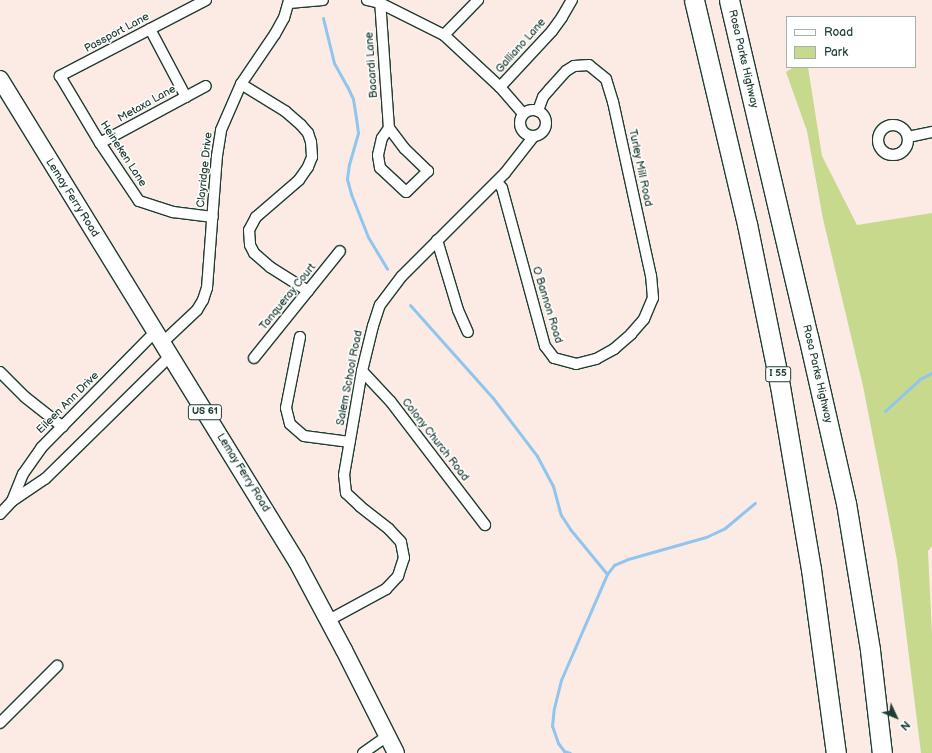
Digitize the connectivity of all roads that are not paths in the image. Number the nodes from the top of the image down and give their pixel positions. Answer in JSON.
{"nodes":[{"id":1,"x":206,"y":0,"type":"edge"},
{"id":2,"x":323,"y":0,"type":"edge"},
{"id":3,"x":367,"y":0,"type":"edge"},
{"id":4,"x":478,"y":0,"type":"edge"},
{"id":5,"x":572,"y":0,"type":"edge"},
{"id":6,"x":694,"y":0,"type":"edge"},
{"id":7,"x":729,"y":0,"type":"edge"},
{"id":8,"x":380,"y":1,"type":"edge"},
{"id":9,"x":289,"y":2,"type":"edge"},
{"id":10,"x":150,"y":29,"type":"junction"},
{"id":11,"x":444,"y":35,"type":"junction"},
{"id":12,"x":60,"y":76,"type":"joint"},
{"id":13,"x":0,"y":79,"type":"edge"},
{"id":14,"x":241,"y":84,"type":"junction"},
{"id":15,"x":206,"y":86,"type":"dead end"},
{"id":16,"x":500,"y":87,"type":"junction"},
{"id":17,"x":186,"y":96,"type":"junction"},
{"id":18,"x":538,"y":111,"type":"junction"},
{"id":19,"x":523,"y":113,"type":"junction"},
{"id":20,"x":389,"y":128,"type":"junction"},
{"id":21,"x":932,"y":132,"type":"edge"},
{"id":22,"x":534,"y":136,"type":"junction"},
{"id":23,"x":908,"y":137,"type":"dead end"},
{"id":24,"x":100,"y":143,"type":"junction"},
{"id":25,"x":497,"y":182,"type":"junction"},
{"id":26,"x":212,"y":217,"type":"junction"},
{"id":27,"x":437,"y":240,"type":"junction"},
{"id":28,"x":340,"y":251,"type":"dead end"},
{"id":29,"x":651,"y":276,"type":"joint"},
{"id":30,"x":308,"y":291,"type":"junction"},
{"id":31,"x":468,"y":332,"type":"dead end"},
{"id":32,"x":300,"y":337,"type":"dead end"},
{"id":33,"x":162,"y":344,"type":"junction"},
{"id":34,"x":254,"y":358,"type":"dead end"},
{"id":35,"x":362,"y":371,"type":"junction"},
{"id":36,"x":0,"y":372,"type":"edge"},
{"id":37,"x":63,"y":427,"type":"junction"},
{"id":38,"x":350,"y":442,"type":"junction"},
{"id":39,"x":12,"y":501,"type":"junction"},
{"id":40,"x":0,"y":514,"type":"edge"},
{"id":41,"x":485,"y":525,"type":"dead end"},
{"id":42,"x":329,"y":620,"type":"junction"},
{"id":43,"x":57,"y":666,"type":"dead end"},
{"id":44,"x":0,"y":723,"type":"edge"},
{"id":45,"x":387,"y":736,"type":"junction"},
{"id":46,"x":363,"y":753,"type":"edge"},
{"id":47,"x":396,"y":753,"type":"edge"},
{"id":48,"x":836,"y":753,"type":"edge"},
{"id":49,"x":882,"y":753,"type":"edge"}],
"edges":[{"from":1,"to":10,"type":"street","name":"Passport Lane"},
{"from":2,"to":9,"type":"street"},
{"from":3,"to":8,"type":"street"},
{"from":4,"to":11,"type":"street"},
{"from":5,"to":16,"type":"street","name":"Galliano Lane"},
{"from":6,"to":48,"type":"highway","number":"I 55"},
{"from":7,"to":49,"type":"highway","name":"Rosa Parks Highway"},
{"from":8,"to":11,"type":"street"},
{"from":8,"to":20,"type":"street","name":"Bacardi Lane"},
{"from":9,"to":14,"type":"street","name":"Clayridge Drive"},
{"from":10,"to":12,"type":"street","name":"Passport Lane"},
{"from":10,"to":17,"type":"street"},
{"from":11,"to":16,"type":"street"},
{"from":12,"to":24,"type":"street","name":"Heineken Lane"},
{"from":13,"to":33,"type":"main road","name":"Lemay Ferry Road","number":"US 61"},
{"from":14,"to":26,"type":"street","name":"Clayridge Drive"},
{"from":14,"to":30,"type":"street"},
{"from":15,"to":17,"type":"street","name":"Metaxa Lane"},
{"from":16,"to":19,"type":"street"},
{"from":17,"to":24,"type":"street","name":"Metaxa Lane"},
{"from":18,"to":19,"type":"street"},
{"from":18,"to":22,"type":"street"},
{"from":18,"to":29,"type":"street","name":"Turley Mill Road"},
{"from":19,"to":22,"type":"street"},
{"from":20,"to":20,"type":"street"},
{"from":21,"to":23,"type":"street"},
{"from":22,"to":25,"type":"street","name":"Salem School Road"},
{"from":24,"to":26,"type":"street","name":"Heineken Lane"},
{"from":25,"to":27,"type":"street","name":"Salem School Road"},
{"from":25,"to":29,"type":"street","name":"O Bannon Road"},
{"from":26,"to":33,"type":"street","name":"Clayridge Drive"},
{"from":27,"to":31,"type":"street"},
{"from":27,"to":35,"type":"street","name":"Salem School Road"},
{"from":28,"to":30,"type":"street","name":"Tanqueray Court"},
{"from":30,"to":34,"type":"street","name":"Tanqueray Court"},
{"from":32,"to":38,"type":"street"},
{"from":33,"to":37,"type":"street","name":"Eileen Ann Drive"},
{"from":33,"to":39,"type":"street","name":"Eileen Ann Drive"},
{"from":33,"to":42,"type":"main road","name":"Lemay Ferry Road","number":"US 61"},
{"from":35,"to":38,"type":"street","name":"Salem School Road"},
{"from":35,"to":41,"type":"street","name":"Colony Church Road"},
{"from":36,"to":37,"type":"street"},
{"from":37,"to":39,"type":"street","name":"Eileen Ann Drive"},
{"from":38,"to":42,"type":"street","name":"Salem School Road"},
{"from":39,"to":40,"type":"street","name":"Eileen Ann Drive"},
{"from":42,"to":45,"type":"main road","name":"Lemay Ferry Road","number":"US 61"},
{"from":43,"to":44,"type":"street"},
{"from":45,"to":46,"type":"street"},
{"from":45,"to":47,"type":"main road","name":"Lemay Ferry Road","number":"US 61"}]}
